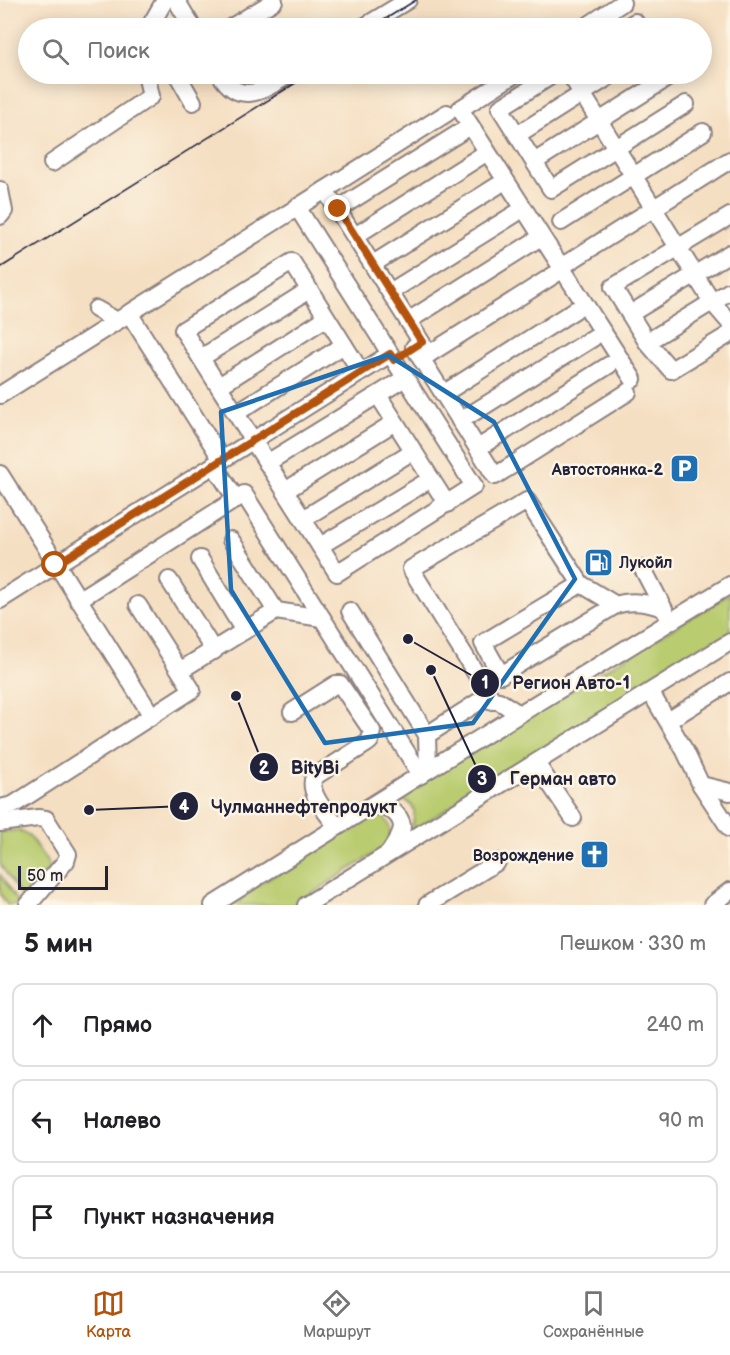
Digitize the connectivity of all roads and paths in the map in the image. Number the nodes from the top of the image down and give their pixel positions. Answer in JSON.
{"nodes":[{"id":1,"x":165,"y":0,"type":"edge"},
{"id":2,"x":176,"y":0,"type":"edge"},
{"id":3,"x":408,"y":0,"type":"edge"},
{"id":4,"x":274,"y":1,"type":"edge"},
{"id":5,"x":622,"y":3,"type":"dead end"},
{"id":6,"x":155,"y":18,"type":"edge"},
{"id":7,"x":187,"y":18,"type":"edge"},
{"id":8,"x":246,"y":18,"type":"edge"},
{"id":9,"x":378,"y":18,"type":"edge"},
{"id":10,"x":599,"y":18,"type":"edge"},
{"id":11,"x":148,"y":84,"type":"edge"},
{"id":12,"x":183,"y":84,"type":"edge"},
{"id":13,"x":230,"y":84,"type":"edge"},
{"id":14,"x":273,"y":84,"type":"edge"},
{"id":15,"x":499,"y":84,"type":"edge"},
{"id":16,"x":538,"y":84,"type":"edge"},
{"id":17,"x":577,"y":84,"type":"edge"},
{"id":18,"x":597,"y":84,"type":"edge"},
{"id":19,"x":658,"y":84,"type":"edge"},
{"id":20,"x":583,"y":93,"type":"junction"},
{"id":21,"x":193,"y":102,"type":"dead end"},
{"id":22,"x":686,"y":104,"type":"dead end"},
{"id":23,"x":447,"y":113,"type":"dead end"},
{"id":24,"x":600,"y":120,"type":"junction"},
{"id":25,"x":464,"y":130,"type":"dead end"},
{"id":26,"x":703,"y":132,"type":"dead end"},
{"id":27,"x":517,"y":135,"type":"junction"},
{"id":28,"x":617,"y":148,"type":"junction"},
{"id":29,"x":481,"y":156,"type":"dead end"},
{"id":30,"x":730,"y":160,"type":"edge"},
{"id":31,"x":534,"y":162,"type":"junction"},
{"id":32,"x":52,"y":163,"type":"dead end"},
{"id":33,"x":634,"y":176,"type":"junction"},
{"id":34,"x":497,"y":186,"type":"dead end"},
{"id":35,"x":0,"y":190,"type":"edge"},
{"id":36,"x":325,"y":190,"type":"junction"},
{"id":37,"x":297,"y":207,"type":"junction"},
{"id":38,"x":655,"y":208,"type":"junction"},
{"id":39,"x":338,"y":209,"type":"junction"},
{"id":40,"x":515,"y":214,"type":"dead end"},
{"id":41,"x":0,"y":216,"type":"edge"},
{"id":42,"x":730,"y":216,"type":"edge"},
{"id":43,"x":561,"y":222,"type":"dead end"},
{"id":44,"x":355,"y":236,"type":"junction"},
{"id":45,"x":533,"y":242,"type":"dead end"},
{"id":46,"x":679,"y":247,"type":"junction"},
{"id":47,"x":730,"y":253,"type":"edge"},
{"id":48,"x":373,"y":264,"type":"junction"},
{"id":49,"x":558,"y":271,"type":"junction"},
{"id":50,"x":695,"y":274,"type":"junction"},
{"id":51,"x":309,"y":290,"type":"junction"},
{"id":52,"x":730,"y":291,"type":"edge"},
{"id":53,"x":390,"y":292,"type":"junction"},
{"id":54,"x":712,"y":302,"type":"junction"},
{"id":55,"x":96,"y":309,"type":"dead end"},
{"id":56,"x":575,"y":310,"type":"dead end"},
{"id":57,"x":630,"y":314,"type":"junction"},
{"id":58,"x":123,"y":317,"type":"junction"},
{"id":59,"x":326,"y":318,"type":"junction"},
{"id":60,"x":408,"y":321,"type":"junction"},
{"id":61,"x":730,"y":323,"type":"edge"},
{"id":62,"x":730,"y":334,"type":"edge"},
{"id":63,"x":593,"y":338,"type":"dead end"},
{"id":64,"x":647,"y":342,"type":"junction"},
{"id":65,"x":344,"y":345,"type":"junction"},
{"id":66,"x":421,"y":350,"type":"junction"},
{"id":67,"x":392,"y":357,"type":"junction"},
{"id":68,"x":201,"y":358,"type":"junction"},
{"id":69,"x":609,"y":365,"type":"dead end"},
{"id":70,"x":361,"y":372,"type":"junction"},
{"id":71,"x":405,"y":378,"type":"junction"},
{"id":72,"x":219,"y":386,"type":"junction"},
{"id":73,"x":443,"y":394,"type":"junction"},
{"id":74,"x":0,"y":395,"type":"edge"},
{"id":75,"x":378,"y":395,"type":"junction"},
{"id":76,"x":236,"y":413,"type":"junction"},
{"id":77,"x":460,"y":421,"type":"junction"},
{"id":78,"x":395,"y":422,"type":"junction"},
{"id":79,"x":253,"y":441,"type":"junction"},
{"id":80,"x":477,"y":448,"type":"junction"},
{"id":81,"x":413,"y":451,"type":"junction"},
{"id":82,"x":218,"y":463,"type":"junction"},
{"id":83,"x":267,"y":463,"type":"junction"},
{"id":84,"x":0,"y":474,"type":"edge"},
{"id":85,"x":431,"y":479,"type":"junction"},
{"id":86,"x":285,"y":491,"type":"junction"},
{"id":87,"x":236,"y":499,"type":"junction"},
{"id":88,"x":447,"y":504,"type":"junction"},
{"id":89,"x":303,"y":519,"type":"junction"},
{"id":90,"x":231,"y":540,"type":"dead end"},
{"id":91,"x":320,"y":546,"type":"junction"},
{"id":92,"x":200,"y":559,"type":"dead end"},
{"id":93,"x":55,"y":565,"type":"junction"},
{"id":94,"x":643,"y":569,"type":"dead end"},
{"id":95,"x":169,"y":580,"type":"dead end"},
{"id":96,"x":581,"y":584,"type":"junction"},
{"id":97,"x":730,"y":585,"type":"edge"},
{"id":98,"x":0,"y":600,"type":"edge"},
{"id":99,"x":78,"y":600,"type":"junction"},
{"id":100,"x":616,"y":604,"type":"junction"},
{"id":101,"x":138,"y":605,"type":"dead end"},
{"id":102,"x":276,"y":611,"type":"junction"},
{"id":103,"x":350,"y":611,"type":"dead end"},
{"id":104,"x":667,"y":615,"type":"junction"},
{"id":105,"x":322,"y":618,"type":"junction"},
{"id":106,"x":244,"y":631,"type":"junction"},
{"id":107,"x":730,"y":642,"type":"edge"},
{"id":108,"x":214,"y":651,"type":"junction"},
{"id":109,"x":181,"y":670,"type":"junction"},
{"id":110,"x":730,"y":682,"type":"edge"},
{"id":111,"x":651,"y":693,"type":"junction"},
{"id":112,"x":493,"y":701,"type":"junction"},
{"id":113,"x":292,"y":712,"type":"dead end"},
{"id":114,"x":519,"y":714,"type":"junction"},
{"id":115,"x":152,"y":716,"type":"junction"},
{"id":116,"x":668,"y":721,"type":"junction"},
{"id":117,"x":427,"y":735,"type":"junction"},
{"id":118,"x":536,"y":763,"type":"junction"},
{"id":119,"x":424,"y":772,"type":"junction"},
{"id":120,"x":701,"y":784,"type":"junction"},
{"id":121,"x":730,"y":792,"type":"edge"},
{"id":122,"x":0,"y":808,"type":"edge"},
{"id":123,"x":358,"y":814,"type":"junction"},
{"id":124,"x":573,"y":818,"type":"dead end"},
{"id":125,"x":0,"y":823,"type":"edge"},
{"id":126,"x":337,"y":827,"type":"junction"},
{"id":127,"x":730,"y":830,"type":"edge"},
{"id":128,"x":389,"y":854,"type":"junction"},
{"id":129,"x":497,"y":862,"type":"dead end"},
{"id":130,"x":730,"y":891,"type":"edge"},
{"id":131,"x":219,"y":903,"type":"edge"},
{"id":132,"x":316,"y":903,"type":"edge"},
{"id":133,"x":28,"y":905,"type":"edge"},
{"id":134,"x":427,"y":905,"type":"edge"},
{"id":135,"x":712,"y":905,"type":"edge"}],
"edges":[{"from":1,"to":6,"type":"street"},
{"from":2,"to":7,"type":"street"},
{"from":3,"to":9,"type":"street"},
{"from":4,"to":8,"type":"street"},
{"from":5,"to":10,"type":"street"},
{"from":11,"to":32,"type":"street"},
{"from":12,"to":21,"type":"street"},
{"from":13,"to":14,"type":"street"},
{"from":15,"to":49,"type":"street"},
{"from":16,"to":27,"type":"street"},
{"from":17,"to":20,"type":"street"},
{"from":18,"to":20,"type":"street"},
{"from":19,"to":24,"type":"street"},
{"from":20,"to":24,"type":"street"},
{"from":20,"to":27,"type":"street"},
{"from":22,"to":28,"type":"street"},
{"from":23,"to":36,"type":"street"},
{"from":24,"to":28,"type":"street"},
{"from":24,"to":31,"type":"street"},
{"from":25,"to":39,"type":"street"},
{"from":26,"to":33,"type":"street"},
{"from":27,"to":31,"type":"street"},
{"from":28,"to":31,"type":"street"},
{"from":28,"to":33,"type":"street"},
{"from":29,"to":44,"type":"street"},
{"from":30,"to":38,"type":"street"},
{"from":33,"to":38,"type":"street"},
{"from":33,"to":43,"type":"street"},
{"from":34,"to":48,"type":"street"},
{"from":35,"to":41,"type":"street"},
{"from":36,"to":37,"type":"street"},
{"from":36,"to":39,"type":"street"},
{"from":37,"to":58,"type":"street"},
{"from":37,"to":67,"type":"street"},
{"from":38,"to":46,"type":"street"},
{"from":38,"to":49,"type":"street"},
{"from":39,"to":44,"type":"street"},
{"from":40,"to":53,"type":"street"},
{"from":42,"to":46,"type":"street"},
{"from":44,"to":48,"type":"street"},
{"from":45,"to":60,"type":"street"},
{"from":46,"to":50,"type":"street"},
{"from":46,"to":57,"type":"street"},
{"from":47,"to":50,"type":"street"},
{"from":48,"to":53,"type":"street"},
{"from":49,"to":66,"type":"street"},
{"from":49,"to":80,"type":"street"},
{"from":50,"to":54,"type":"street"},
{"from":50,"to":57,"type":"street"},
{"from":51,"to":59,"type":"street"},
{"from":51,"to":68,"type":"street"},
{"from":51,"to":68,"type":"street"},
{"from":52,"to":54,"type":"street"},
{"from":53,"to":60,"type":"street"},
{"from":54,"to":61,"type":"street"},
{"from":54,"to":64,"type":"street"},
{"from":55,"to":58,"type":"street"},
{"from":56,"to":73,"type":"street"},
{"from":57,"to":64,"type":"street"},
{"from":58,"to":74,"type":"street"},
{"from":58,"to":82,"type":"street"},
{"from":59,"to":65,"type":"street"},
{"from":59,"to":72,"type":"street"},
{"from":60,"to":66,"type":"street"},
{"from":62,"to":64,"type":"street"},
{"from":63,"to":77,"type":"street"},
{"from":65,"to":70,"type":"street"},
{"from":65,"to":76,"type":"street"},
{"from":66,"to":67,"type":"street"},
{"from":66,"to":73,"type":"street"},
{"from":67,"to":70,"type":"street"},
{"from":67,"to":71,"type":"street"},
{"from":68,"to":72,"type":"street"},
{"from":69,"to":80,"type":"street"},
{"from":70,"to":79,"type":"street"},
{"from":71,"to":75,"type":"street"},
{"from":71,"to":88,"type":"street"},
{"from":72,"to":76,"type":"street"},
{"from":73,"to":77,"type":"street"},
{"from":75,"to":78,"type":"street"},
{"from":75,"to":83,"type":"street"},
{"from":76,"to":79,"type":"street"},
{"from":77,"to":80,"type":"street"},
{"from":78,"to":81,"type":"street"},
{"from":78,"to":86,"type":"street"},
{"from":79,"to":82,"type":"street"},
{"from":79,"to":83,"type":"street"},
{"from":81,"to":85,"type":"street"},
{"from":81,"to":89,"type":"street"},
{"from":82,"to":87,"type":"street"},
{"from":82,"to":93,"type":"street"},
{"from":83,"to":86,"type":"street"},
{"from":84,"to":93,"type":"street"},
{"from":85,"to":88,"type":"street"},
{"from":85,"to":91,"type":"street"},
{"from":86,"to":89,"type":"street"},
{"from":87,"to":99,"type":"street"},
{"from":87,"to":105,"type":"street"},
{"from":88,"to":91,"type":"street"},
{"from":89,"to":91,"type":"street"},
{"from":90,"to":102,"type":"street"},
{"from":92,"to":106,"type":"street"},
{"from":93,"to":98,"type":"street"},
{"from":93,"to":99,"type":"street"},
{"from":94,"to":104,"type":"street"},
{"from":95,"to":108,"type":"street"},
{"from":96,"to":100,"type":"street"},
{"from":96,"to":100,"type":"street"},
{"from":96,"to":112,"type":"street"},
{"from":97,"to":104,"type":"street"},
{"from":99,"to":115,"type":"street"},
{"from":100,"to":104,"type":"street"},
{"from":101,"to":109,"type":"street"},
{"from":102,"to":105,"type":"street"},
{"from":102,"to":106,"type":"street"},
{"from":103,"to":117,"type":"street"},
{"from":104,"to":114,"type":"street"},
{"from":105,"to":119,"type":"street"},
{"from":106,"to":108,"type":"street"},
{"from":107,"to":111,"type":"street"},
{"from":108,"to":109,"type":"street"},
{"from":109,"to":115,"type":"street"},
{"from":110,"to":116,"type":"street"},
{"from":111,"to":116,"type":"street"},
{"from":111,"to":118,"type":"street"},
{"from":112,"to":114,"type":"street"},
{"from":112,"to":117,"type":"street"},
{"from":113,"to":126,"type":"street"},
{"from":114,"to":119,"type":"street"},
{"from":115,"to":122,"type":"street"},
{"from":116,"to":120,"type":"street"},
{"from":117,"to":119,"type":"street"},
{"from":118,"to":124,"type":"street"},
{"from":118,"to":128,"type":"street"},
{"from":119,"to":123,"type":"street"},
{"from":120,"to":121,"type":"street"},
{"from":120,"to":127,"type":"street"},
{"from":123,"to":126,"type":"street"},
{"from":123,"to":128,"type":"street"},
{"from":125,"to":133,"type":"street"},
{"from":126,"to":131,"type":"street"},
{"from":128,"to":132,"type":"street"},
{"from":129,"to":134,"type":"street"},
{"from":130,"to":135,"type":"street"}]}
